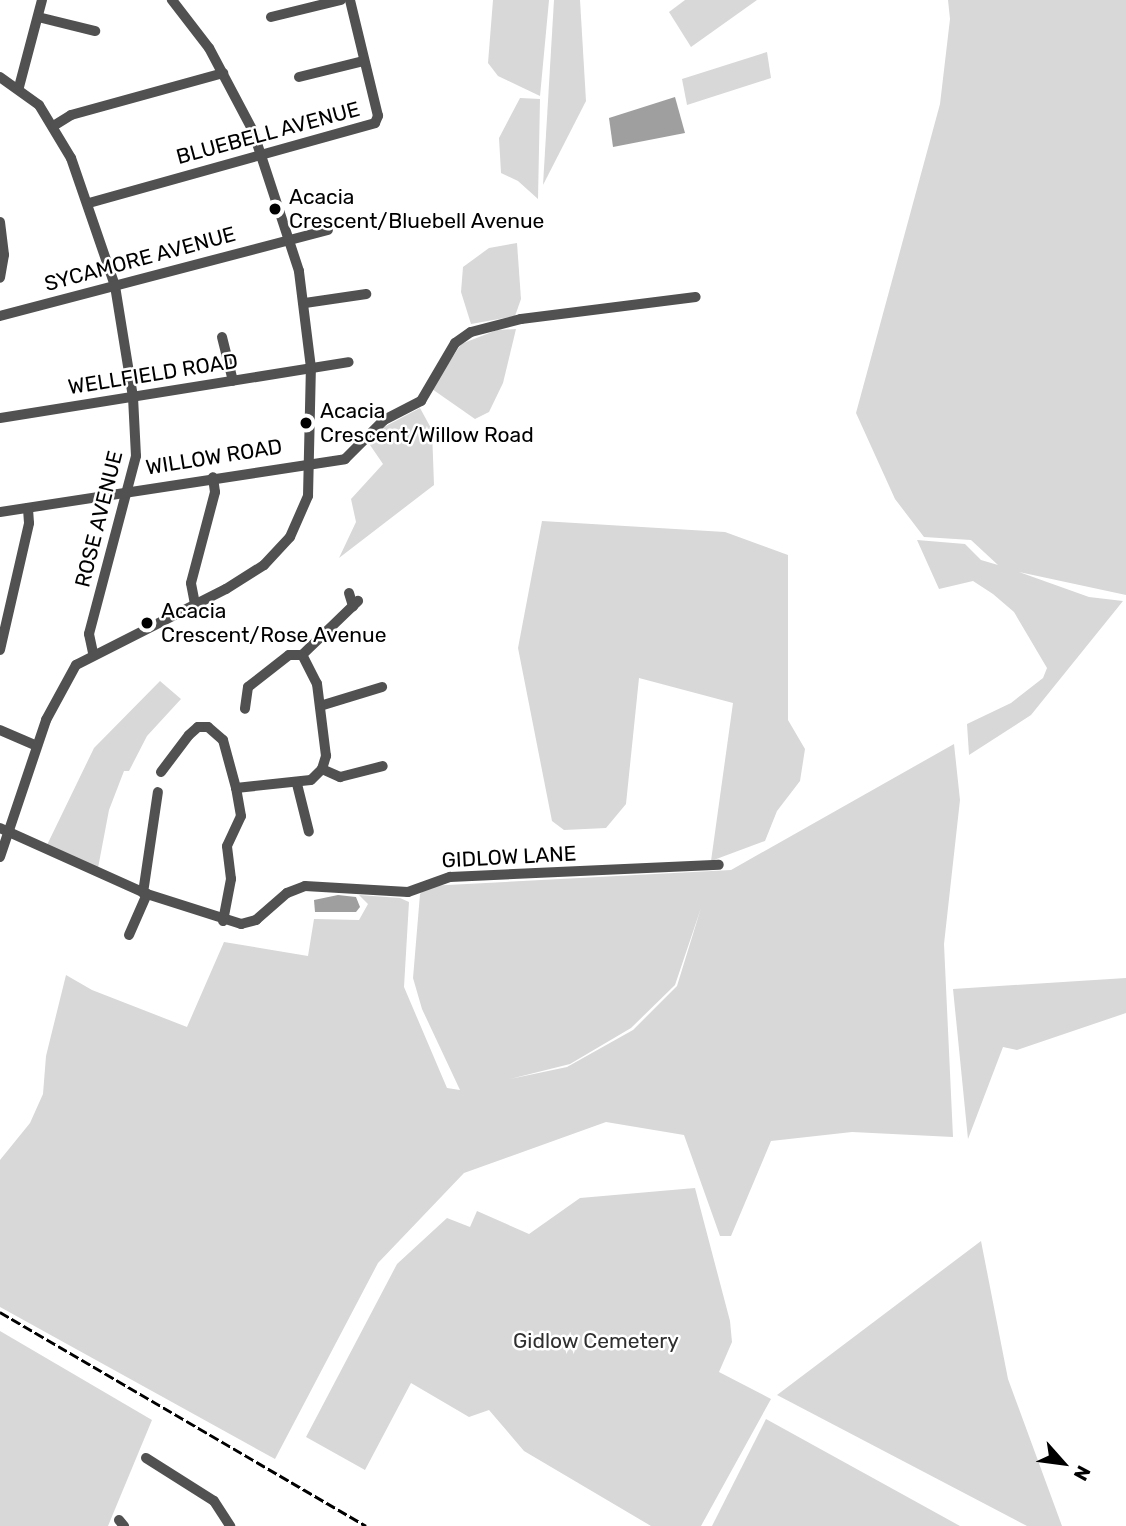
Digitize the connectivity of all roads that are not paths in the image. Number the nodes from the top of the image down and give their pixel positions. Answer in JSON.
{"nodes":[{"id":1,"x":42,"y":0,"type":"edge"},
{"id":2,"x":172,"y":0,"type":"edge"},
{"id":3,"x":341,"y":0,"type":"edge"},
{"id":4,"x":350,"y":0,"type":"edge"},
{"id":5,"x":38,"y":17,"type":"junction"},
{"id":6,"x":271,"y":17,"type":"dead end"},
{"id":7,"x":95,"y":31,"type":"dead end"},
{"id":8,"x":363,"y":61,"type":"junction"},
{"id":9,"x":223,"y":73,"type":"junction"},
{"id":10,"x":0,"y":77,"type":"edge"},
{"id":11,"x":299,"y":77,"type":"dead end"},
{"id":12,"x":19,"y":87,"type":"junction"},
{"id":13,"x":55,"y":125,"type":"junction"},
{"id":14,"x":262,"y":156,"type":"junction"},
{"id":15,"x":89,"y":203,"type":"junction"},
{"id":16,"x":0,"y":222,"type":"edge"},
{"id":17,"x":328,"y":230,"type":"dead end"},
{"id":18,"x":290,"y":240,"type":"junction"},
{"id":19,"x":0,"y":278,"type":"edge"},
{"id":20,"x":115,"y":286,"type":"junction"},
{"id":21,"x":366,"y":294,"type":"dead end"},
{"id":22,"x":696,"y":297,"type":"dead end"},
{"id":23,"x":305,"y":303,"type":"junction"},
{"id":24,"x":0,"y":316,"type":"edge"},
{"id":25,"x":222,"y":337,"type":"dead end"},
{"id":26,"x":349,"y":362,"type":"dead end"},
{"id":27,"x":311,"y":368,"type":"junction"},
{"id":28,"x":233,"y":381,"type":"junction"},
{"id":29,"x":133,"y":397,"type":"junction"},
{"id":30,"x":0,"y":418,"type":"edge"},
{"id":31,"x":310,"y":461,"type":"junction"},
{"id":32,"x":213,"y":477,"type":"junction"},
{"id":33,"x":128,"y":491,"type":"junction"},
{"id":34,"x":28,"y":508,"type":"junction"},
{"id":35,"x":0,"y":512,"type":"edge"},
{"id":36,"x":349,"y":593,"type":"dead end"},
{"id":37,"x":195,"y":604,"type":"junction"},
{"id":38,"x":0,"y":650,"type":"edge"},
{"id":39,"x":93,"y":653,"type":"junction"},
{"id":40,"x":302,"y":655,"type":"junction"},
{"id":41,"x":382,"y":687,"type":"dead end"},
{"id":42,"x":320,"y":706,"type":"junction"},
{"id":43,"x":245,"y":709,"type":"dead end"},
{"id":44,"x":0,"y":730,"type":"edge"},
{"id":45,"x":37,"y":746,"type":"junction"},
{"id":46,"x":383,"y":766,"type":"dead end"},
{"id":47,"x":322,"y":769,"type":"junction"},
{"id":48,"x":161,"y":772,"type":"dead end"},
{"id":49,"x":297,"y":784,"type":"junction"},
{"id":50,"x":236,"y":788,"type":"junction"},
{"id":51,"x":158,"y":792,"type":"dead end"},
{"id":52,"x":4,"y":830,"type":"edge"},
{"id":53,"x":309,"y":832,"type":"dead end"},
{"id":54,"x":0,"y":857,"type":"edge"},
{"id":55,"x":719,"y":864,"type":"dead end"},
{"id":56,"x":145,"y":893,"type":"junction"},
{"id":57,"x":223,"y":921,"type":"junction"},
{"id":58,"x":128,"y":934,"type":"dead end"},
{"id":59,"x":146,"y":1458,"type":"dead end"},
{"id":60,"x":230,"y":1526,"type":"edge"}],
"edges":[{"from":1,"to":5,"type":"street"},
{"from":2,"to":9,"type":"street"},
{"from":3,"to":6,"type":"street"},
{"from":4,"to":8,"type":"street","name":"BLUEBELL AVENUE"},
{"from":5,"to":7,"type":"street"},
{"from":5,"to":12,"type":"street"},
{"from":8,"to":11,"type":"street"},
{"from":8,"to":14,"type":"street","name":"BLUEBELL AVENUE"},
{"from":9,"to":13,"type":"street"},
{"from":9,"to":14,"type":"street"},
{"from":10,"to":12,"type":"street","name":"ROSE AVENUE"},
{"from":12,"to":13,"type":"street","name":"ROSE AVENUE"},
{"from":13,"to":15,"type":"street","name":"ROSE AVENUE"},
{"from":14,"to":15,"type":"street","name":"BLUEBELL AVENUE"},
{"from":14,"to":18,"type":"street"},
{"from":15,"to":20,"type":"street","name":"ROSE AVENUE"},
{"from":16,"to":19,"type":"street"},
{"from":17,"to":18,"type":"street","name":"SYCAMORE AVENUE"},
{"from":18,"to":20,"type":"street","name":"SYCAMORE AVENUE"},
{"from":18,"to":23,"type":"street"},
{"from":20,"to":24,"type":"street","name":"SYCAMORE AVENUE"},
{"from":20,"to":29,"type":"street","name":"ROSE AVENUE"},
{"from":21,"to":23,"type":"street"},
{"from":22,"to":31,"type":"street","name":"WILLOW ROAD"},
{"from":23,"to":27,"type":"street"},
{"from":25,"to":28,"type":"street"},
{"from":26,"to":27,"type":"street","name":"WELLFIELD ROAD"},
{"from":27,"to":28,"type":"street","name":"WELLFIELD ROAD"},
{"from":27,"to":31,"type":"street"},
{"from":28,"to":29,"type":"street","name":"WELLFIELD ROAD"},
{"from":29,"to":30,"type":"street","name":"WELLFIELD ROAD"},
{"from":29,"to":33,"type":"street","name":"ROSE AVENUE"},
{"from":31,"to":32,"type":"street","name":"WILLOW ROAD"},
{"from":31,"to":37,"type":"street"},
{"from":32,"to":33,"type":"street","name":"WILLOW ROAD"},
{"from":32,"to":37,"type":"street"},
{"from":33,"to":34,"type":"street","name":"WILLOW ROAD"},
{"from":33,"to":39,"type":"street","name":"ROSE AVENUE"},
{"from":34,"to":35,"type":"street","name":"WILLOW ROAD"},
{"from":34,"to":38,"type":"street"},
{"from":36,"to":40,"type":"street"},
{"from":37,"to":39,"type":"street"},
{"from":39,"to":45,"type":"street"},
{"from":40,"to":42,"type":"street"},
{"from":40,"to":43,"type":"street"},
{"from":41,"to":42,"type":"street"},
{"from":42,"to":47,"type":"street"},
{"from":44,"to":45,"type":"street"},
{"from":45,"to":52,"type":"street"},
{"from":46,"to":47,"type":"street"},
{"from":47,"to":49,"type":"street"},
{"from":48,"to":50,"type":"street"},
{"from":49,"to":50,"type":"street"},
{"from":49,"to":53,"type":"street"},
{"from":50,"to":57,"type":"street"},
{"from":51,"to":56,"type":"street"},
{"from":52,"to":54,"type":"street"},
{"from":52,"to":56,"type":"street","name":"GIDLOW LANE"},
{"from":55,"to":57,"type":"street","name":"GIDLOW LANE"},
{"from":56,"to":57,"type":"street","name":"GIDLOW LANE"},
{"from":56,"to":58,"type":"street"},
{"from":59,"to":60,"type":"street"}]}
